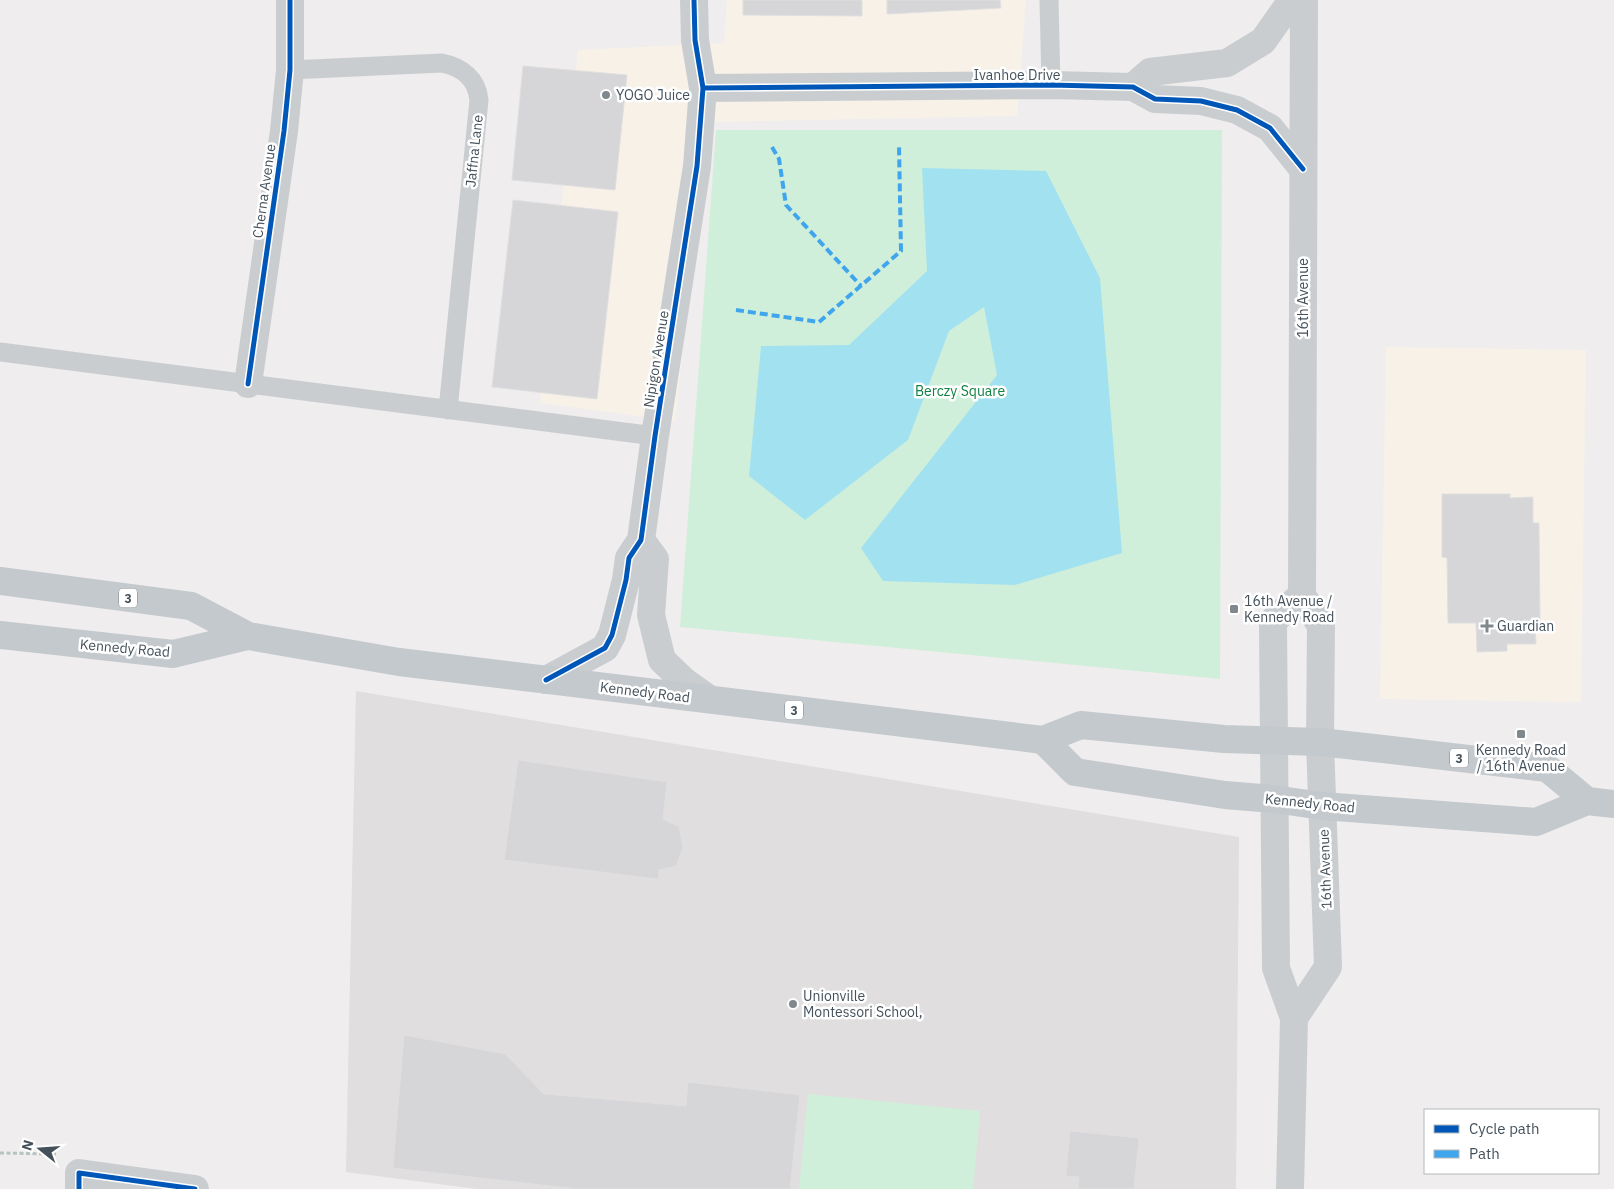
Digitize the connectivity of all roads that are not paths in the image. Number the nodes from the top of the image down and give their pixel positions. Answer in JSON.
{"nodes":[{"id":1,"x":290,"y":0,"type":"edge"},
{"id":2,"x":694,"y":0,"type":"edge"},
{"id":3,"x":1049,"y":0,"type":"edge"},
{"id":4,"x":1292,"y":0,"type":"edge"},
{"id":5,"x":1304,"y":0,"type":"edge"},
{"id":6,"x":290,"y":70,"type":"junction"},
{"id":7,"x":1051,"y":85,"type":"junction"},
{"id":8,"x":1133,"y":87,"type":"junction"},
{"id":9,"x":703,"y":88,"type":"junction"},
{"id":10,"x":1303,"y":169,"type":"junction"},
{"id":11,"x":0,"y":352,"type":"edge"},
{"id":12,"x":248,"y":384,"type":"junction"},
{"id":13,"x":448,"y":410,"type":"junction"},
{"id":14,"x":655,"y":436,"type":"junction"},
{"id":15,"x":641,"y":540,"type":"junction"},
{"id":16,"x":0,"y":582,"type":"edge"},
{"id":17,"x":1302,"y":595,"type":"junction"},
{"id":18,"x":0,"y":635,"type":"edge"},
{"id":19,"x":248,"y":636,"type":"junction"},
{"id":20,"x":546,"y":680,"type":"junction"},
{"id":21,"x":709,"y":699,"type":"junction"},
{"id":22,"x":1043,"y":740,"type":"junction"},
{"id":23,"x":1274,"y":741,"type":"junction"},
{"id":24,"x":1320,"y":742,"type":"junction"},
{"id":25,"x":1274,"y":798,"type":"junction"},
{"id":26,"x":1587,"y":801,"type":"junction"},
{"id":27,"x":1614,"y":804,"type":"edge"},
{"id":28,"x":1322,"y":806,"type":"junction"},
{"id":29,"x":1294,"y":1018,"type":"junction"},
{"id":30,"x":79,"y":1181,"type":"edge"},
{"id":31,"x":195,"y":1189,"type":"edge"},
{"id":32,"x":1290,"y":1189,"type":"edge"}],
"edges":[{"from":1,"to":6,"type":"street","name":"Cherna Avenue"},
{"from":2,"to":9,"type":"street","name":"Nipigon Avenue"},
{"from":3,"to":7,"type":"lane"},
{"from":4,"to":8,"type":"street"},
{"from":5,"to":10,"type":"main road","name":"16th Avenue"},
{"from":6,"to":12,"type":"street","name":"Cherna Avenue"},
{"from":6,"to":13,"type":"lane","name":"Jaffna Lane"},
{"from":7,"to":8,"type":"street","name":"Ivanhoe Drive"},
{"from":7,"to":9,"type":"street","name":"Ivanhoe Drive"},
{"from":8,"to":10,"type":"street","name":"Ivanhoe Drive"},
{"from":9,"to":14,"type":"street","name":"Nipigon Avenue"},
{"from":10,"to":17,"type":"main road","name":"16th Avenue"},
{"from":11,"to":12,"type":"lane"},
{"from":12,"to":13,"type":"lane"},
{"from":13,"to":14,"type":"lane"},
{"from":14,"to":15,"type":"street","name":"Nipigon Avenue"},
{"from":15,"to":20,"type":"street","name":"Nipigon Avenue"},
{"from":15,"to":21,"type":"street"},
{"from":16,"to":19,"type":"main road","name":"Kennedy Road","number":"3"},
{"from":17,"to":23,"type":"main road"},
{"from":17,"to":24,"type":"main road","name":"16th Avenue"},
{"from":18,"to":19,"type":"main road","name":"Kennedy Road","number":"3"},
{"from":19,"to":20,"type":"main road","name":"Kennedy Road","number":"3"},
{"from":20,"to":21,"type":"main road","name":"Kennedy Road","number":"3"},
{"from":21,"to":22,"type":"main road","name":"Kennedy Road","number":"3"},
{"from":22,"to":23,"type":"main road","name":"Kennedy Road","number":"3"},
{"from":22,"to":25,"type":"main road","name":"Kennedy Road"},
{"from":23,"to":24,"type":"main road","name":"Kennedy Road","number":"3"},
{"from":23,"to":25,"type":"main road"},
{"from":24,"to":26,"type":"main road","name":"Kennedy Road","number":"3"},
{"from":24,"to":28,"type":"main road","name":"16th Avenue"},
{"from":25,"to":28,"type":"main road","name":"Kennedy Road"},
{"from":25,"to":29,"type":"main road"},
{"from":26,"to":27,"type":"main road","name":"Kennedy Road"},
{"from":26,"to":28,"type":"main road","name":"Kennedy Road"},
{"from":28,"to":29,"type":"main road","name":"16th Avenue"},
{"from":29,"to":32,"type":"main road"},
{"from":30,"to":31,"type":"street"}]}
